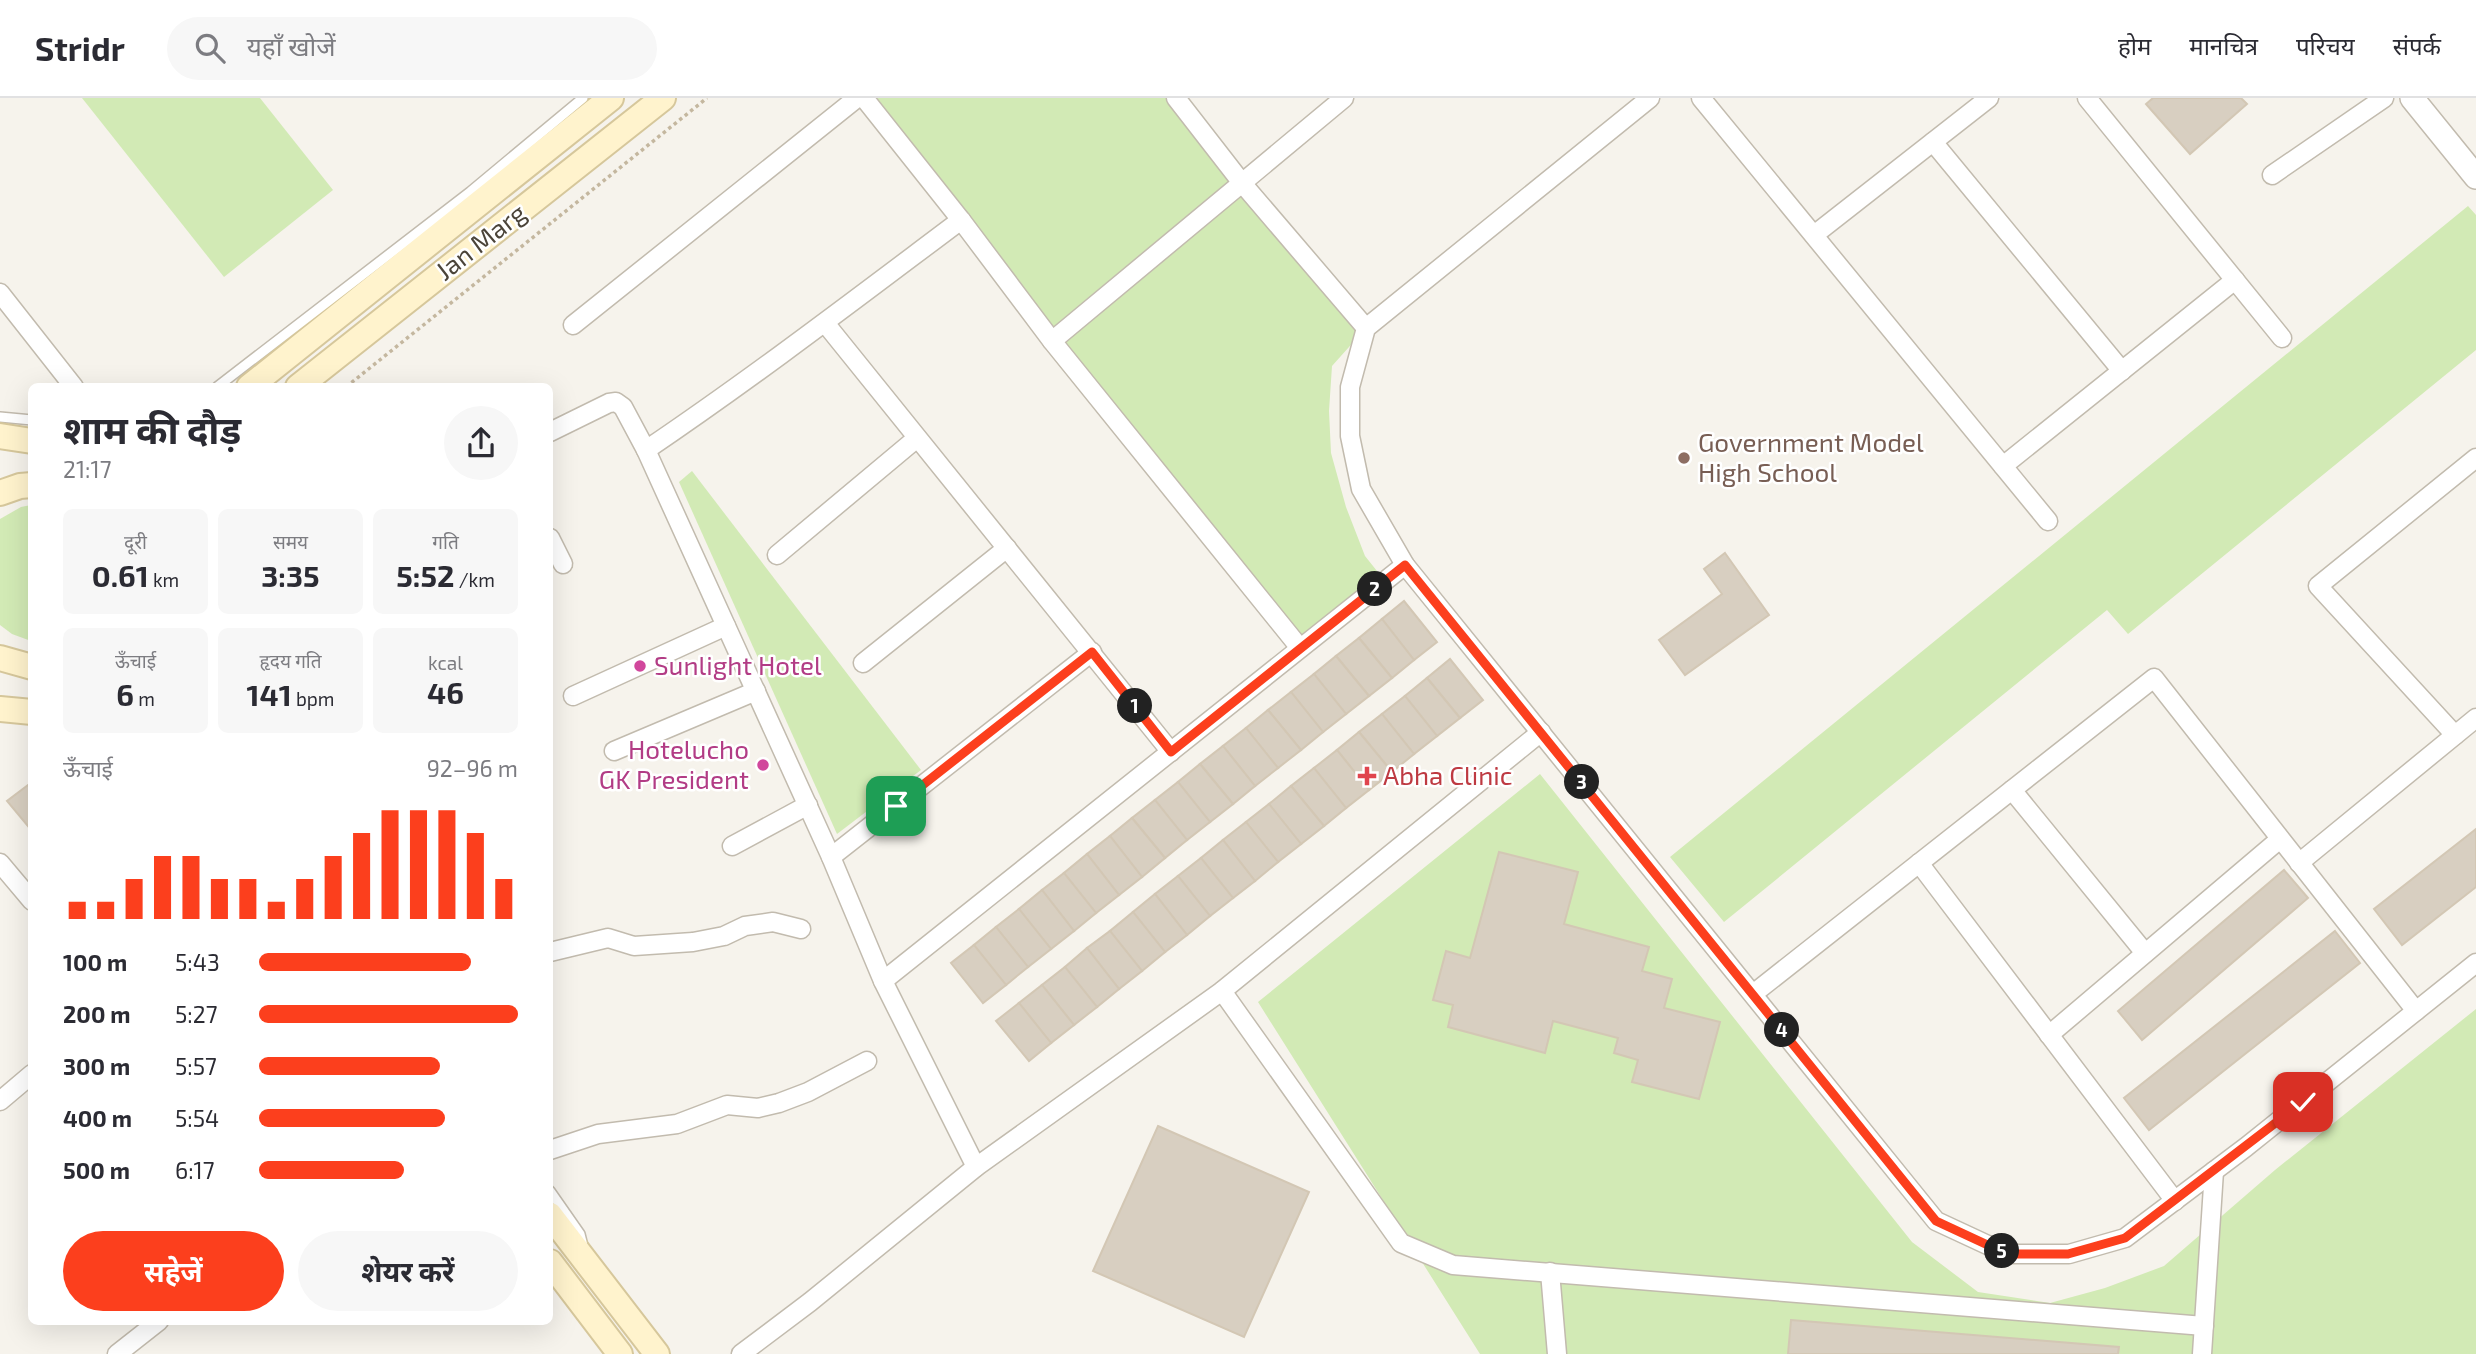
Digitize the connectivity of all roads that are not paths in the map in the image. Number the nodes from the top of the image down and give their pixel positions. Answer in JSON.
{"nodes":[{"id":1,"x":583,"y":98,"type":"edge"},
{"id":2,"x":611,"y":98,"type":"edge"},
{"id":3,"x":663,"y":98,"type":"edge"},
{"id":4,"x":857,"y":98,"type":"edge"},
{"id":5,"x":864,"y":98,"type":"edge"},
{"id":6,"x":1176,"y":98,"type":"edge"},
{"id":7,"x":1344,"y":98,"type":"edge"},
{"id":8,"x":1650,"y":98,"type":"edge"},
{"id":9,"x":1701,"y":98,"type":"edge"},
{"id":10,"x":1989,"y":98,"type":"edge"},
{"id":11,"x":2087,"y":98,"type":"edge"},
{"id":12,"x":2384,"y":98,"type":"edge"},
{"id":13,"x":2412,"y":98,"type":"edge"},
{"id":14,"x":1933,"y":142,"type":"junction"},
{"id":15,"x":2272,"y":175,"type":"dead end"},
{"id":16,"x":2476,"y":177,"type":"edge"},
{"id":17,"x":1242,"y":183,"type":"junction"},
{"id":18,"x":961,"y":220,"type":"junction"},
{"id":19,"x":1814,"y":235,"type":"junction"},
{"id":20,"x":2235,"y":280,"type":"junction"},
{"id":21,"x":0,"y":293,"type":"edge"},
{"id":22,"x":825,"y":323,"type":"junction"},
{"id":23,"x":573,"y":325,"type":"dead end"},
{"id":24,"x":1366,"y":328,"type":"junction"},
{"id":25,"x":2282,"y":338,"type":"dead end"},
{"id":26,"x":1052,"y":341,"type":"junction"},
{"id":27,"x":2122,"y":371,"type":"junction"},
{"id":28,"x":71,"y":383,"type":"edge"},
{"id":29,"x":222,"y":383,"type":"edge"},
{"id":30,"x":254,"y":383,"type":"edge"},
{"id":31,"x":303,"y":383,"type":"edge"},
{"id":32,"x":0,"y":417,"type":"edge"},
{"id":33,"x":28,"y":420,"type":"edge"},
{"id":34,"x":553,"y":431,"type":"edge"},
{"id":35,"x":0,"y":436,"type":"edge"},
{"id":36,"x":918,"y":438,"type":"junction"},
{"id":37,"x":28,"y":440,"type":"edge"},
{"id":38,"x":646,"y":450,"type":"junction"},
{"id":39,"x":2476,"y":458,"type":"edge"},
{"id":40,"x":2003,"y":466,"type":"junction"},
{"id":41,"x":0,"y":471,"type":"edge"},
{"id":42,"x":17,"y":488,"type":"edge"},
{"id":43,"x":2049,"y":521,"type":"dead end"},
{"id":44,"x":553,"y":544,"type":"edge"},
{"id":45,"x":1007,"y":548,"type":"junction"},
{"id":46,"x":777,"y":555,"type":"dead end"},
{"id":47,"x":564,"y":564,"type":"dead end"},
{"id":48,"x":1405,"y":565,"type":"junction"},
{"id":49,"x":726,"y":626,"type":"junction"},
{"id":50,"x":1300,"y":649,"type":"junction"},
{"id":51,"x":1092,"y":652,"type":"junction"},
{"id":52,"x":0,"y":659,"type":"edge"},
{"id":53,"x":863,"y":663,"type":"dead end"},
{"id":54,"x":28,"y":666,"type":"edge"},
{"id":55,"x":756,"y":691,"type":"junction"},
{"id":56,"x":573,"y":696,"type":"dead end"},
{"id":57,"x":0,"y":709,"type":"edge"},
{"id":58,"x":28,"y":712,"type":"edge"},
{"id":59,"x":2476,"y":718,"type":"edge"},
{"id":60,"x":1541,"y":732,"type":"junction"},
{"id":61,"x":2455,"y":735,"type":"junction"},
{"id":62,"x":614,"y":751,"type":"dead end"},
{"id":63,"x":1171,"y":752,"type":"junction"},
{"id":64,"x":2012,"y":790,"type":"junction"},
{"id":65,"x":807,"y":805,"type":"junction"},
{"id":66,"x":2280,"y":839,"type":"junction"},
{"id":67,"x":732,"y":846,"type":"dead end"},
{"id":68,"x":831,"y":857,"type":"junction"},
{"id":69,"x":0,"y":863,"type":"edge"},
{"id":70,"x":1920,"y":863,"type":"junction"},
{"id":71,"x":2299,"y":863,"type":"junction"},
{"id":72,"x":28,"y":896,"type":"edge"},
{"id":73,"x":801,"y":929,"type":"dead end"},
{"id":74,"x":553,"y":951,"type":"edge"},
{"id":75,"x":2145,"y":953,"type":"junction"},
{"id":76,"x":2476,"y":963,"type":"edge"},
{"id":77,"x":883,"y":981,"type":"junction"},
{"id":78,"x":1222,"y":991,"type":"junction"},
{"id":79,"x":1753,"y":994,"type":"junction"},
{"id":80,"x":2416,"y":1011,"type":"junction"},
{"id":81,"x":2049,"y":1035,"type":"junction"},
{"id":82,"x":867,"y":1061,"type":"dead end"},
{"id":83,"x":28,"y":1077,"type":"edge"},
{"id":84,"x":0,"y":1101,"type":"edge"},
{"id":85,"x":553,"y":1149,"type":"edge"},
{"id":86,"x":976,"y":1167,"type":"junction"},
{"id":87,"x":2214,"y":1171,"type":"junction"},
{"id":88,"x":553,"y":1195,"type":"edge"},
{"id":89,"x":2175,"y":1201,"type":"junction"},
{"id":90,"x":553,"y":1219,"type":"edge"},
{"id":91,"x":588,"y":1265,"type":"junction"},
{"id":92,"x":553,"y":1266,"type":"edge"},
{"id":93,"x":1549,"y":1272,"type":"junction"},
{"id":94,"x":154,"y":1325,"type":"edge"},
{"id":95,"x":2204,"y":1326,"type":"junction"},
{"id":96,"x":117,"y":1354,"type":"edge"},
{"id":97,"x":620,"y":1354,"type":"edge"},
{"id":98,"x":657,"y":1354,"type":"edge"},
{"id":99,"x":741,"y":1354,"type":"edge"},
{"id":100,"x":1557,"y":1354,"type":"edge"},
{"id":101,"x":2202,"y":1354,"type":"edge"}],
"edges":[{"from":1,"to":29,"type":"lane"},
{"from":2,"to":30,"type":"main road","name":"Jan Marg"},
{"from":3,"to":31,"type":"main road","name":"Jan Marg"},
{"from":4,"to":23,"type":"street"},
{"from":5,"to":18,"type":"street"},
{"from":6,"to":17,"type":"street"},
{"from":7,"to":17,"type":"street"},
{"from":8,"to":24,"type":"street"},
{"from":9,"to":19,"type":"street"},
{"from":10,"to":14,"type":"street"},
{"from":11,"to":20,"type":"street"},
{"from":12,"to":15,"type":"street"},
{"from":13,"to":16,"type":"street"},
{"from":14,"to":19,"type":"street"},
{"from":14,"to":27,"type":"street"},
{"from":17,"to":24,"type":"street"},
{"from":17,"to":26,"type":"street"},
{"from":18,"to":22,"type":"street"},
{"from":18,"to":26,"type":"street"},
{"from":19,"to":40,"type":"street"},
{"from":20,"to":25,"type":"street"},
{"from":20,"to":27,"type":"street"},
{"from":21,"to":28,"type":"street"},
{"from":22,"to":36,"type":"street"},
{"from":22,"to":38,"type":"street"},
{"from":24,"to":48,"type":"street"},
{"from":26,"to":50,"type":"street"},
{"from":27,"to":40,"type":"street"},
{"from":32,"to":33,"type":"lane"},
{"from":34,"to":38,"type":"street"},
{"from":35,"to":37,"type":"main road"},
{"from":36,"to":45,"type":"street"},
{"from":36,"to":46,"type":"street"},
{"from":38,"to":49,"type":"street"},
{"from":39,"to":61,"type":"street"},
{"from":40,"to":43,"type":"street"},
{"from":41,"to":42,"type":"main road"},
{"from":44,"to":47,"type":"street"},
{"from":45,"to":51,"type":"street"},
{"from":45,"to":53,"type":"street"},
{"from":48,"to":50,"type":"street"},
{"from":48,"to":60,"type":"street"},
{"from":49,"to":55,"type":"street"},
{"from":49,"to":56,"type":"street"},
{"from":50,"to":63,"type":"street"},
{"from":51,"to":63,"type":"street"},
{"from":51,"to":68,"type":"street"},
{"from":52,"to":54,"type":"main road"},
{"from":55,"to":62,"type":"street"},
{"from":55,"to":65,"type":"street"},
{"from":57,"to":58,"type":"main road"},
{"from":59,"to":61,"type":"street"},
{"from":60,"to":78,"type":"street"},
{"from":60,"to":79,"type":"street"},
{"from":61,"to":71,"type":"street"},
{"from":63,"to":77,"type":"street"},
{"from":64,"to":66,"type":"street"},
{"from":64,"to":70,"type":"street"},
{"from":64,"to":75,"type":"street"},
{"from":65,"to":67,"type":"street"},
{"from":65,"to":68,"type":"street"},
{"from":66,"to":71,"type":"street"},
{"from":66,"to":75,"type":"street"},
{"from":68,"to":77,"type":"street"},
{"from":69,"to":72,"type":"street"},
{"from":70,"to":79,"type":"street"},
{"from":70,"to":81,"type":"street"},
{"from":71,"to":80,"type":"street"},
{"from":73,"to":74,"type":"street"},
{"from":75,"to":81,"type":"street"},
{"from":76,"to":80,"type":"street"},
{"from":77,"to":86,"type":"street"},
{"from":78,"to":86,"type":"street"},
{"from":78,"to":93,"type":"street"},
{"from":79,"to":89,"type":"street"},
{"from":80,"to":87,"type":"street"},
{"from":81,"to":89,"type":"street"},
{"from":82,"to":85,"type":"street"},
{"from":83,"to":84,"type":"street"},
{"from":86,"to":99,"type":"street"},
{"from":87,"to":89,"type":"street"},
{"from":87,"to":95,"type":"street"},
{"from":88,"to":91,"type":"lane"},
{"from":90,"to":91,"type":"main road"},
{"from":91,"to":98,"type":"main road"},
{"from":92,"to":97,"type":"main road"},
{"from":93,"to":95,"type":"street"},
{"from":93,"to":100,"type":"street"},
{"from":94,"to":96,"type":"street"},
{"from":95,"to":101,"type":"street"}]}
